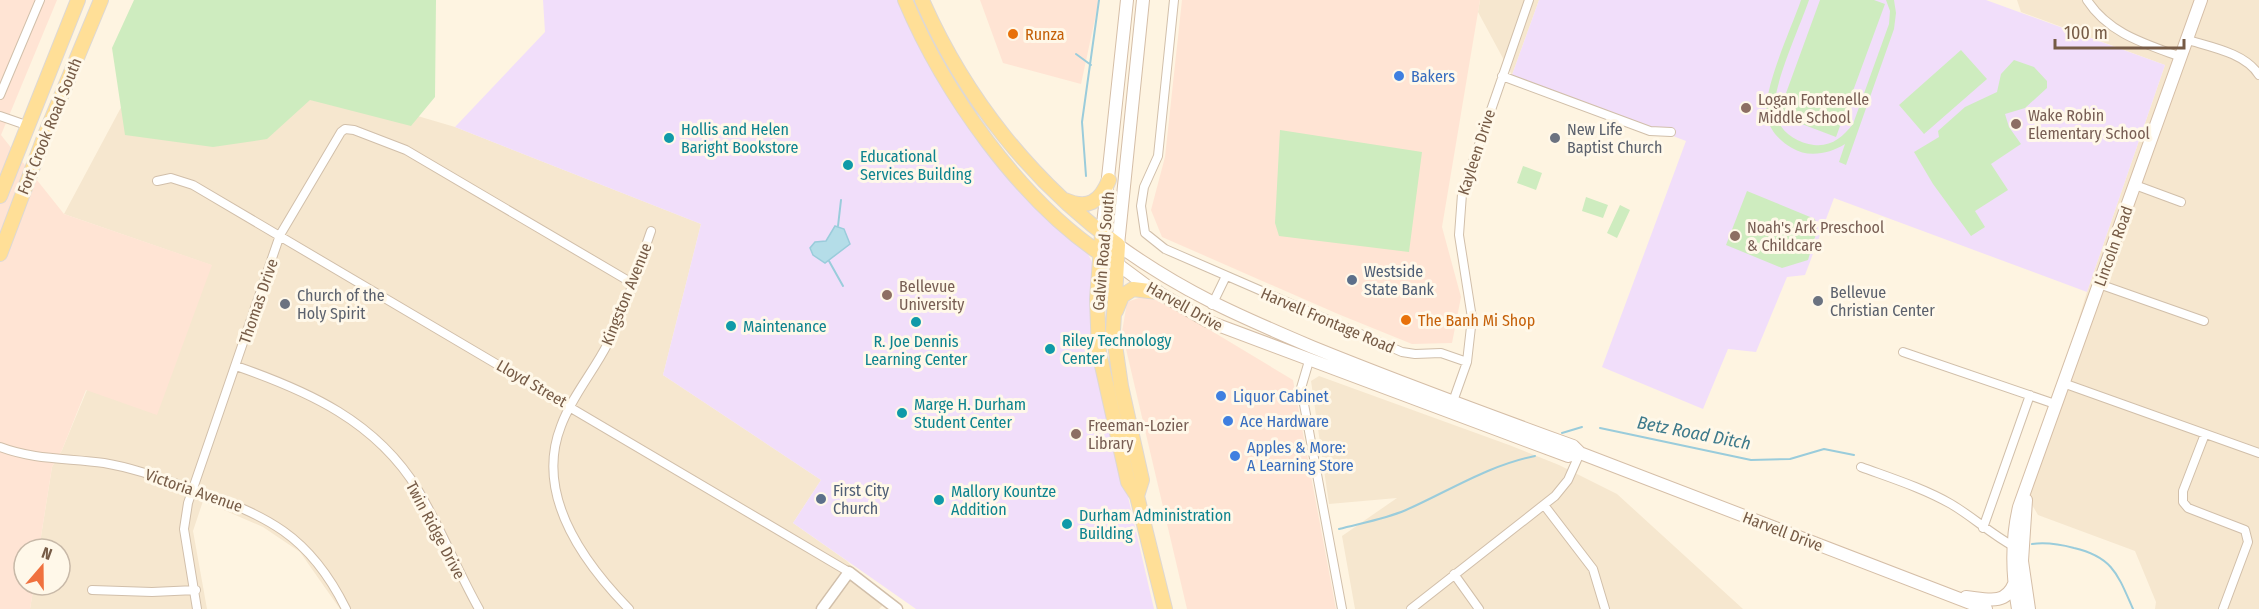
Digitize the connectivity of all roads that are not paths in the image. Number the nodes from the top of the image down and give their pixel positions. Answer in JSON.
{"nodes":[{"id":1,"x":40,"y":0,"type":"edge"},
{"id":2,"x":78,"y":0,"type":"edge"},
{"id":3,"x":101,"y":0,"type":"edge"},
{"id":4,"x":905,"y":0,"type":"edge"},
{"id":5,"x":922,"y":0,"type":"edge"},
{"id":6,"x":1127,"y":0,"type":"edge"},
{"id":7,"x":1143,"y":0,"type":"edge"},
{"id":8,"x":1174,"y":0,"type":"edge"},
{"id":9,"x":1529,"y":0,"type":"edge"},
{"id":10,"x":2087,"y":0,"type":"edge"},
{"id":11,"x":2198,"y":2,"type":"edge"},
{"id":12,"x":2188,"y":40,"type":"junction"},
{"id":13,"x":2181,"y":57,"type":"junction"},
{"id":14,"x":2259,"y":75,"type":"edge"},
{"id":15,"x":1502,"y":76,"type":"junction"},
{"id":16,"x":0,"y":95,"type":"edge"},
{"id":17,"x":0,"y":116,"type":"edge"},
{"id":18,"x":26,"y":125,"type":"junction"},
{"id":19,"x":1671,"y":132,"type":"dead end"},
{"id":20,"x":1109,"y":180,"type":"junction"},
{"id":21,"x":158,"y":181,"type":"dead end"},
{"id":22,"x":2135,"y":185,"type":"junction"},
{"id":23,"x":0,"y":196,"type":"edge"},
{"id":24,"x":1057,"y":196,"type":"junction"},
{"id":25,"x":2181,"y":202,"type":"dead end"},
{"id":26,"x":651,"y":231,"type":"dead end"},
{"id":27,"x":1102,"y":234,"type":"junction"},
{"id":28,"x":280,"y":235,"type":"junction"},
{"id":29,"x":1118,"y":245,"type":"junction"},
{"id":30,"x":1100,"y":253,"type":"junction"},
{"id":31,"x":0,"y":254,"type":"edge"},
{"id":32,"x":1116,"y":263,"type":"junction"},
{"id":33,"x":1226,"y":276,"type":"junction"},
{"id":34,"x":632,"y":283,"type":"junction"},
{"id":35,"x":2099,"y":284,"type":"junction"},
{"id":36,"x":1157,"y":292,"type":"junction"},
{"id":37,"x":1212,"y":304,"type":"junction"},
{"id":38,"x":1113,"y":318,"type":"junction"},
{"id":39,"x":2204,"y":321,"type":"dead end"},
{"id":40,"x":1904,"y":352,"type":"dead end"},
{"id":41,"x":1309,"y":361,"type":"junction"},
{"id":42,"x":1467,"y":362,"type":"junction"},
{"id":43,"x":236,"y":366,"type":"junction"},
{"id":44,"x":2063,"y":383,"type":"junction"},
{"id":45,"x":2030,"y":395,"type":"junction"},
{"id":46,"x":2055,"y":404,"type":"junction"},
{"id":47,"x":570,"y":405,"type":"junction"},
{"id":48,"x":1450,"y":408,"type":"junction"},
{"id":49,"x":2205,"y":434,"type":"junction"},
{"id":50,"x":0,"y":447,"type":"edge"},
{"id":51,"x":1580,"y":453,"type":"junction"},
{"id":52,"x":2259,"y":453,"type":"edge"},
{"id":53,"x":1861,"y":467,"type":"dead end"},
{"id":54,"x":193,"y":490,"type":"junction"},
{"id":55,"x":2025,"y":493,"type":"junction"},
{"id":56,"x":1137,"y":496,"type":"junction"},
{"id":57,"x":1544,"y":505,"type":"junction"},
{"id":58,"x":1983,"y":528,"type":"junction"},
{"id":59,"x":2013,"y":546,"type":"junction"},
{"id":60,"x":849,"y":572,"type":"junction"},
{"id":61,"x":1454,"y":574,"type":"junction"},
{"id":62,"x":2014,"y":584,"type":"junction"},
{"id":63,"x":92,"y":590,"type":"dead end"},
{"id":64,"x":196,"y":591,"type":"junction"},
{"id":65,"x":1950,"y":596,"type":"junction"},
{"id":66,"x":197,"y":609,"type":"edge"},
{"id":67,"x":346,"y":609,"type":"edge"},
{"id":68,"x":479,"y":609,"type":"edge"},
{"id":69,"x":629,"y":609,"type":"edge"},
{"id":70,"x":822,"y":609,"type":"edge"},
{"id":71,"x":897,"y":609,"type":"edge"},
{"id":72,"x":1165,"y":609,"type":"edge"},
{"id":73,"x":1342,"y":609,"type":"edge"},
{"id":74,"x":1412,"y":609,"type":"edge"},
{"id":75,"x":1479,"y":609,"type":"edge"},
{"id":76,"x":1605,"y":609,"type":"edge"},
{"id":77,"x":1966,"y":609,"type":"edge"},
{"id":78,"x":1986,"y":609,"type":"edge"},
{"id":79,"x":2018,"y":609,"type":"edge"},
{"id":80,"x":2029,"y":609,"type":"edge"},
{"id":81,"x":2223,"y":609,"type":"edge"}],
"edges":[{"from":1,"to":16,"type":"street"},
{"from":2,"to":18,"type":"main road","name":"Fort Crook Road South"},
{"from":3,"to":31,"type":"main road","name":"Fort Crook Road South"},
{"from":4,"to":30,"type":"main road","name":"Harvell Drive"},
{"from":5,"to":24,"type":"main road","name":"Harvell Drive"},
{"from":6,"to":20,"type":"main road","name":"Galvin Road South"},
{"from":7,"to":29,"type":"main road","name":"Galvin Road South"},
{"from":8,"to":33,"type":"street","name":"Harvell Frontage Road"},
{"from":9,"to":15,"type":"street","name":"Kayleen Drive"},
{"from":10,"to":13,"type":"street"},
{"from":11,"to":12,"type":"main road","name":"Lincoln Road"},
{"from":12,"to":13,"type":"main road","name":"Lincoln Road"},
{"from":12,"to":14,"type":"street"},
{"from":13,"to":22,"type":"main road","name":"Lincoln Road"},
{"from":15,"to":19,"type":"street"},
{"from":15,"to":42,"type":"street","name":"Kayleen Drive"},
{"from":17,"to":18,"type":"street"},
{"from":18,"to":23,"type":"main road","name":"Fort Crook Road South"},
{"from":20,"to":24,"type":"main road"},
{"from":20,"to":27,"type":"main road","name":"Galvin Road South"},
{"from":21,"to":28,"type":"street","name":"Lloyd Street"},
{"from":22,"to":25,"type":"street"},
{"from":22,"to":35,"type":"main road","name":"Lincoln Road"},
{"from":24,"to":27,"type":"main road","name":"Harvell Drive"},
{"from":26,"to":34,"type":"street","name":"Kingston Avenue"},
{"from":27,"to":29,"type":"main road","name":"Harvell Drive"},
{"from":27,"to":30,"type":"main road","name":"Galvin Road South"},
{"from":28,"to":34,"type":"street","name":"Thomas Drive"},
{"from":28,"to":43,"type":"street","name":"Thomas Drive"},
{"from":28,"to":47,"type":"street","name":"Lloyd Street"},
{"from":29,"to":32,"type":"main road","name":"Galvin Road South"},
{"from":29,"to":37,"type":"main road","name":"Harvell Drive"},
{"from":30,"to":32,"type":"main road","name":"Harvell Drive"},
{"from":30,"to":56,"type":"main road","name":"Galvin Road South"},
{"from":32,"to":36,"type":"main road","name":"Harvell Drive"},
{"from":32,"to":38,"type":"main road","name":"Galvin Road South"},
{"from":33,"to":37,"type":"street"},
{"from":33,"to":42,"type":"street","name":"Harvell Frontage Road"},
{"from":34,"to":47,"type":"street","name":"Kingston Avenue"},
{"from":35,"to":39,"type":"street"},
{"from":35,"to":44,"type":"main road","name":"Lincoln Road"},
{"from":36,"to":38,"type":"main road"},
{"from":36,"to":41,"type":"main road","name":"Harvell Drive"},
{"from":37,"to":48,"type":"main road","name":"Harvell Drive"},
{"from":38,"to":56,"type":"main road","name":"Galvin Road South"},
{"from":40,"to":45,"type":"street"},
{"from":41,"to":48,"type":"main road","name":"Harvell Drive"},
{"from":41,"to":73,"type":"street"},
{"from":42,"to":48,"type":"street","name":"Kayleen Drive"},
{"from":43,"to":54,"type":"street","name":"Thomas Drive"},
{"from":43,"to":68,"type":"street","name":"Twin Ridge Drive"},
{"from":44,"to":46,"type":"main road","name":"Lincoln Road"},
{"from":44,"to":49,"type":"street"},
{"from":45,"to":46,"type":"street"},
{"from":45,"to":58,"type":"street"},
{"from":46,"to":55,"type":"main road","name":"Lincoln Road"},
{"from":47,"to":60,"type":"street","name":"Lloyd Street"},
{"from":47,"to":69,"type":"street","name":"Kingston Avenue"},
{"from":48,"to":51,"type":"main road","name":"Harvell Drive"},
{"from":49,"to":52,"type":"street"},
{"from":49,"to":81,"type":"street"},
{"from":50,"to":54,"type":"street","name":"Victoria Avenue"},
{"from":51,"to":57,"type":"street"},
{"from":51,"to":65,"type":"main road","name":"Harvell Drive"},
{"from":53,"to":58,"type":"street"},
{"from":54,"to":64,"type":"street","name":"Thomas Drive"},
{"from":54,"to":67,"type":"street","name":"Victoria Avenue"},
{"from":55,"to":59,"type":"main road","name":"Lincoln Road"},
{"from":55,"to":80,"type":"main road","name":"Lincoln Road"},
{"from":56,"to":72,"type":"main road","name":"Galvin Road South"},
{"from":57,"to":61,"type":"street"},
{"from":57,"to":76,"type":"street"},
{"from":58,"to":59,"type":"street"},
{"from":59,"to":62,"type":"main road","name":"Lincoln Road"},
{"from":60,"to":70,"type":"street"},
{"from":60,"to":71,"type":"street","name":"Lloyd Street"},
{"from":61,"to":74,"type":"street"},
{"from":61,"to":75,"type":"street"},
{"from":62,"to":65,"type":"main road"},
{"from":62,"to":79,"type":"main road","name":"Lincoln Road"},
{"from":63,"to":64,"type":"street"},
{"from":64,"to":66,"type":"street","name":"Thomas Drive"},
{"from":65,"to":77,"type":"main road"},
{"from":65,"to":78,"type":"main road","name":"Harvell Drive"}]}
